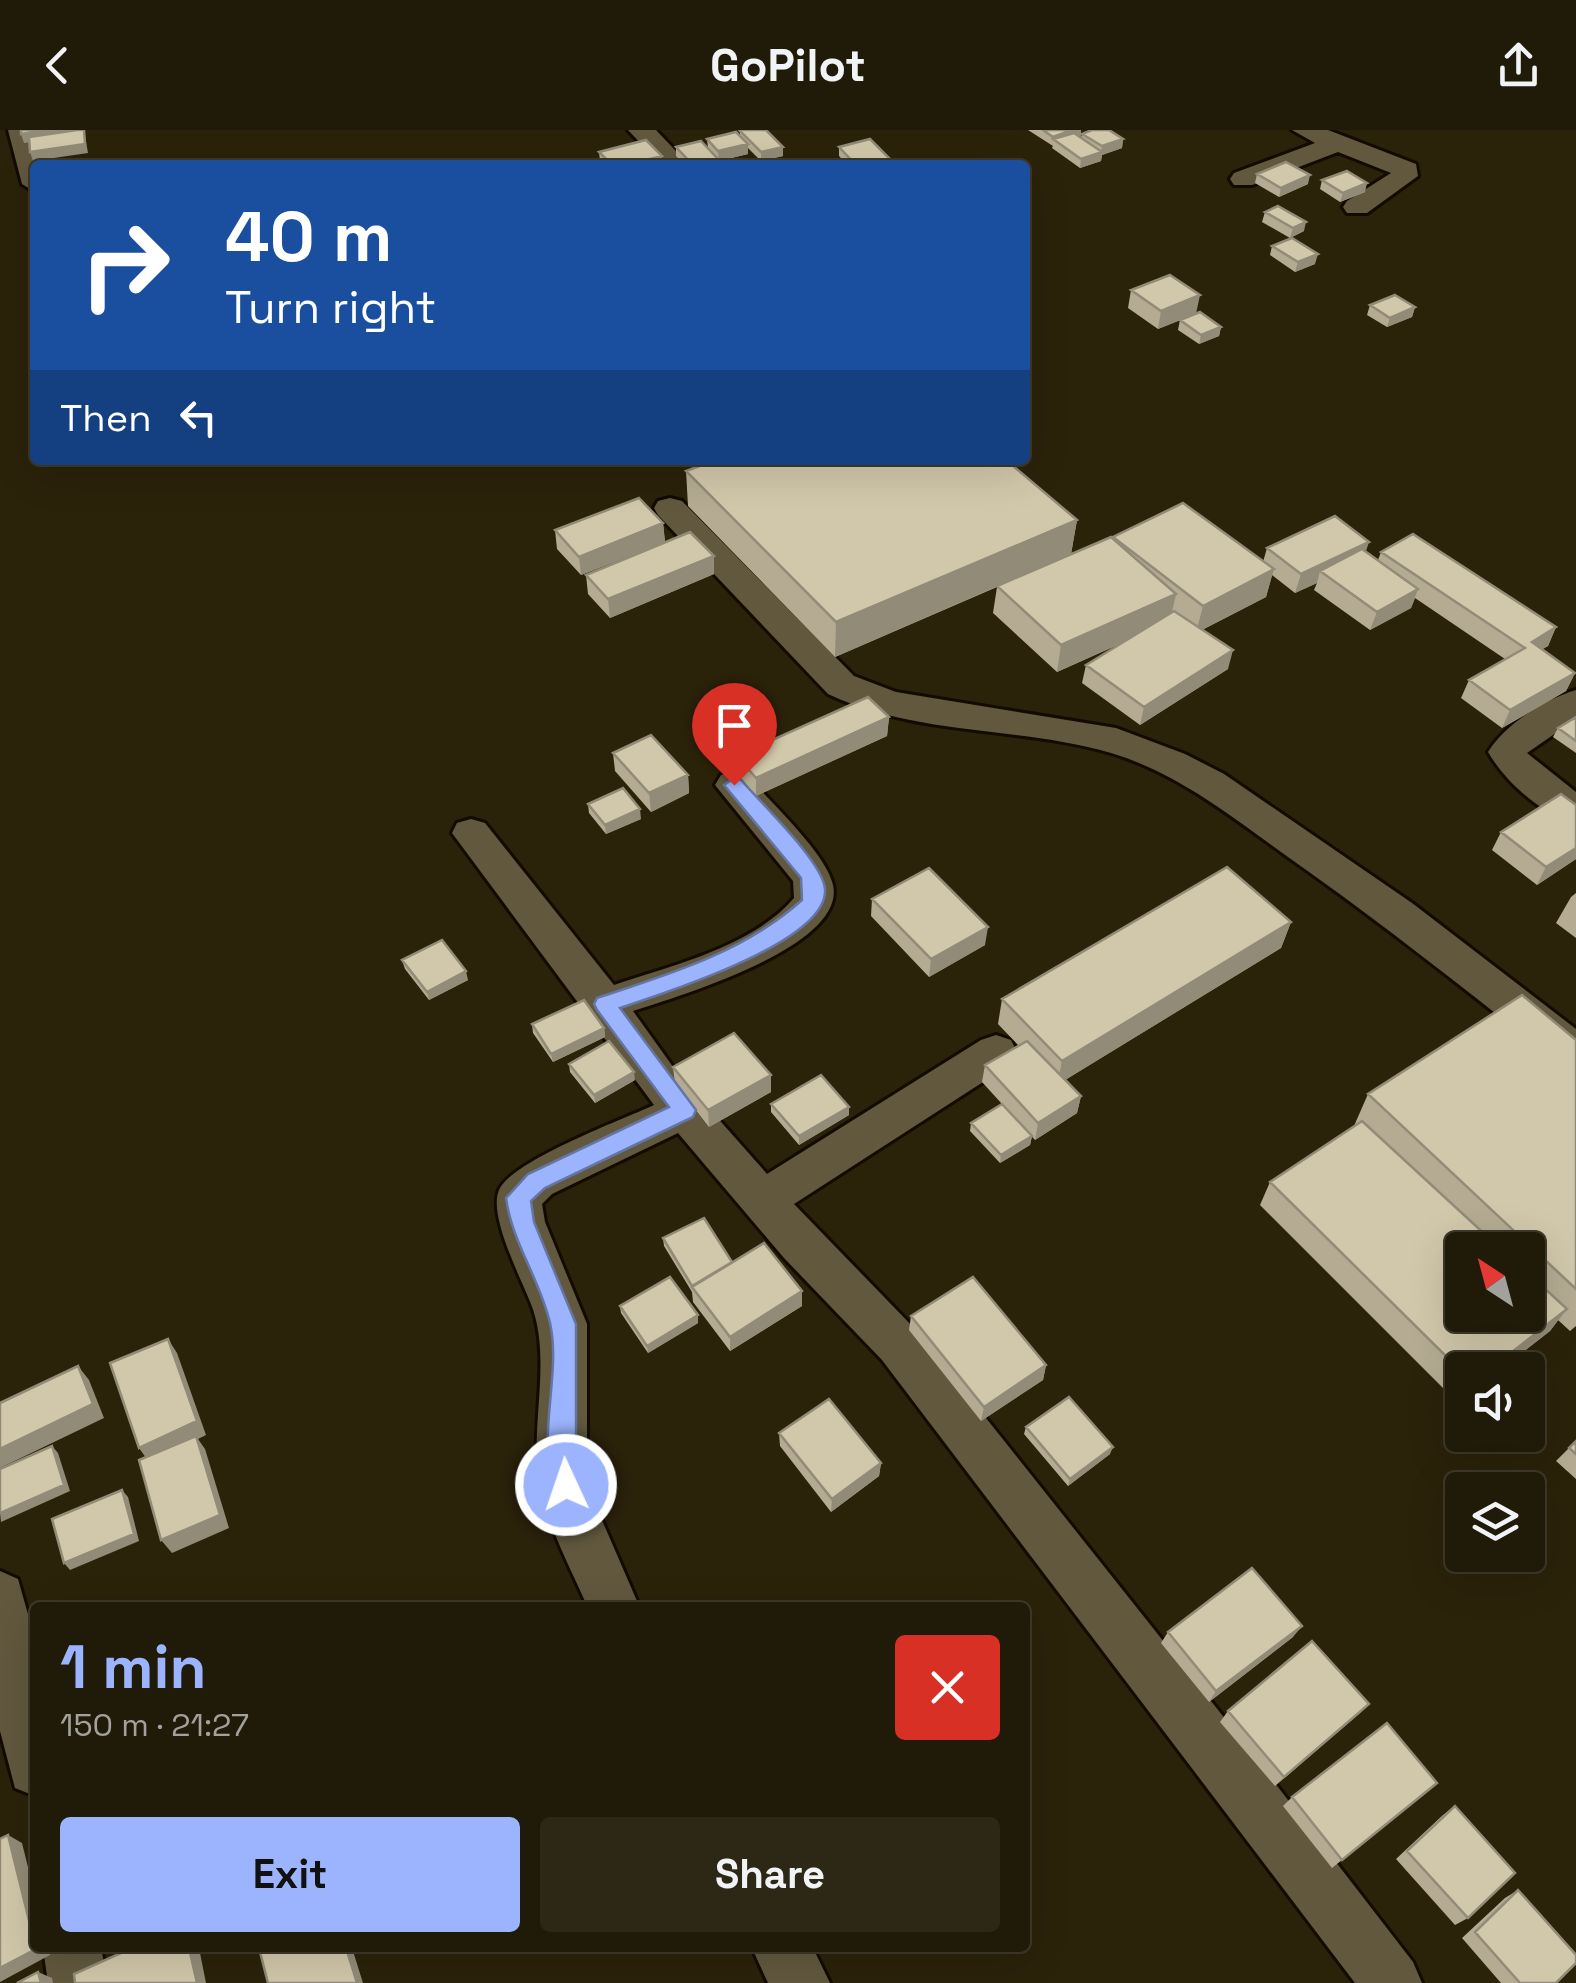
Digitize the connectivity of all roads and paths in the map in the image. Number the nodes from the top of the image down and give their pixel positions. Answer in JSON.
{"nodes":[{"id":1,"x":21,"y":130,"type":"edge"},
{"id":2,"x":641,"y":130,"type":"edge"},
{"id":3,"x":1304,"y":130,"type":"edge"},
{"id":4,"x":1338,"y":143,"type":"junction"},
{"id":5,"x":671,"y":160,"type":"edge"},
{"id":6,"x":30,"y":165,"type":"edge"},
{"id":7,"x":1243,"y":179,"type":"dead end"},
{"id":8,"x":1358,"y":207,"type":"dead end"},
{"id":9,"x":670,"y":508,"type":"dead end"},
{"id":10,"x":1576,"y":702,"type":"edge"},
{"id":11,"x":734,"y":785,"type":"dead end"},
{"id":12,"x":1576,"y":811,"type":"edge"},
{"id":13,"x":471,"y":833,"type":"dead end"},
{"id":14,"x":605,"y":1004,"type":"junction"},
{"id":15,"x":996,"y":1052,"type":"dead end"},
{"id":16,"x":1576,"y":1053,"type":"edge"},
{"id":17,"x":685,"y":1110,"type":"junction"},
{"id":18,"x":762,"y":1201,"type":"junction"},
{"id":19,"x":0,"y":1597,"type":"edge"},
{"id":20,"x":611,"y":1602,"type":"edge"},
{"id":21,"x":30,"y":1744,"type":"edge"},
{"id":22,"x":73,"y":1952,"type":"edge"},
{"id":23,"x":783,"y":1952,"type":"edge"},
{"id":24,"x":78,"y":1983,"type":"edge"},
{"id":25,"x":800,"y":1983,"type":"edge"},
{"id":26,"x":1392,"y":1983,"type":"edge"}],
"edges":[{"from":1,"to":6,"type":"street"},
{"from":2,"to":5,"type":"street"},
{"from":3,"to":4,"type":"street"},
{"from":4,"to":7,"type":"street"},
{"from":4,"to":8,"type":"street"},
{"from":9,"to":16,"type":"street"},
{"from":10,"to":12,"type":"street"},
{"from":11,"to":14,"type":"street"},
{"from":13,"to":14,"type":"street"},
{"from":14,"to":17,"type":"street"},
{"from":15,"to":18,"type":"street"},
{"from":17,"to":18,"type":"street"},
{"from":17,"to":20,"type":"street"},
{"from":18,"to":26,"type":"street"},
{"from":19,"to":21,"type":"street"},
{"from":22,"to":24,"type":"street"},
{"from":23,"to":25,"type":"street"}]}
